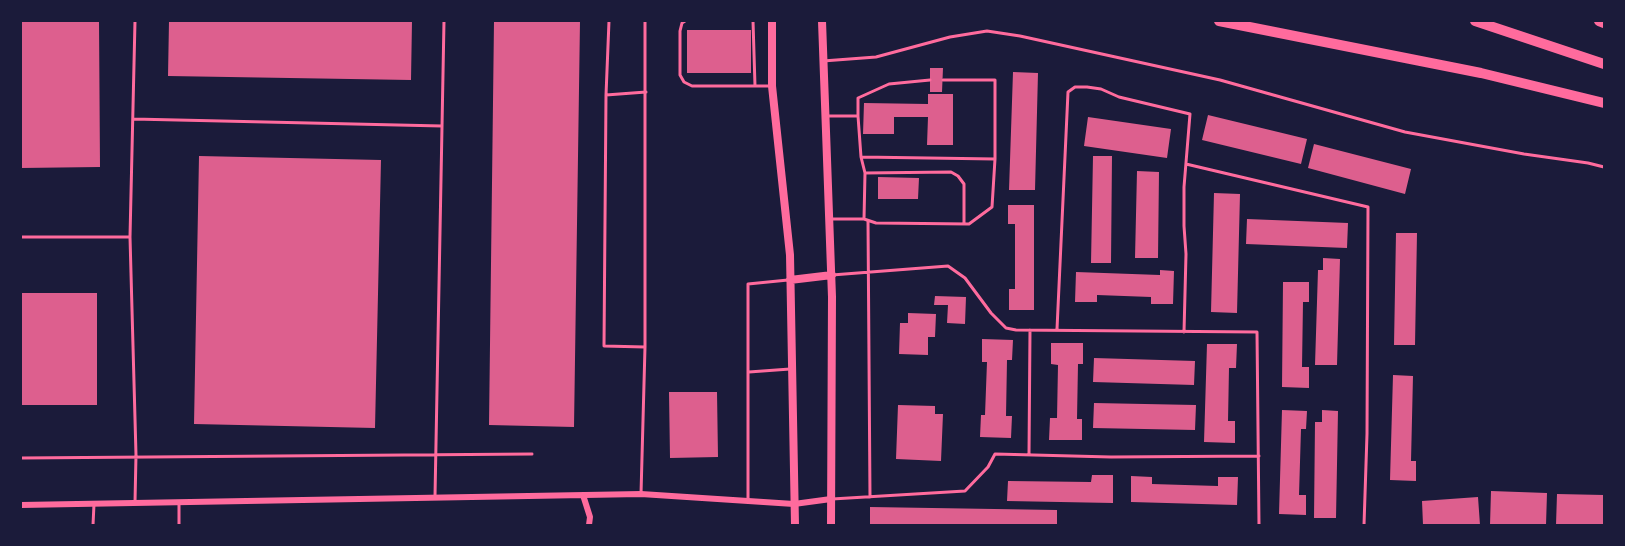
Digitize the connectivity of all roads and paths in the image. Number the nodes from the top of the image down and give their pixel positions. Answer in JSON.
{"nodes":[{"id":1,"x":135,"y":21,"type":"edge"},
{"id":2,"x":444,"y":21,"type":"edge"},
{"id":3,"x":609,"y":21,"type":"edge"},
{"id":4,"x":645,"y":21,"type":"edge"},
{"id":5,"x":685,"y":21,"type":"edge"},
{"id":6,"x":753,"y":21,"type":"edge"},
{"id":7,"x":772,"y":21,"type":"edge"},
{"id":8,"x":822,"y":21,"type":"edge"},
{"id":9,"x":1219,"y":21,"type":"edge"},
{"id":10,"x":1475,"y":21,"type":"edge"},
{"id":11,"x":1599,"y":21,"type":"edge"},
{"id":12,"x":1604,"y":23,"type":"edge"},
{"id":13,"x":823,"y":61,"type":"junction"},
{"id":14,"x":1604,"y":64,"type":"edge"},
{"id":15,"x":930,"y":80,"type":"dead end"},
{"id":16,"x":943,"y":80,"type":"dead end"},
{"id":17,"x":755,"y":86,"type":"junction"},
{"id":18,"x":772,"y":86,"type":"junction"},
{"id":19,"x":646,"y":92,"type":"junction"},
{"id":20,"x":606,"y":95,"type":"junction"},
{"id":21,"x":1604,"y":103,"type":"edge"},
{"id":22,"x":825,"y":116,"type":"junction"},
{"id":23,"x":858,"y":116,"type":"junction"},
{"id":24,"x":133,"y":119,"type":"junction"},
{"id":25,"x":442,"y":126,"type":"junction"},
{"id":26,"x":861,"y":157,"type":"junction"},
{"id":27,"x":995,"y":159,"type":"junction"},
{"id":28,"x":1186,"y":164,"type":"junction"},
{"id":29,"x":1604,"y":167,"type":"edge"},
{"id":30,"x":866,"y":173,"type":"junction"},
{"id":31,"x":830,"y":219,"type":"junction"},
{"id":32,"x":866,"y":220,"type":"junction"},
{"id":33,"x":964,"y":224,"type":"junction"},
{"id":34,"x":21,"y":237,"type":"edge"},
{"id":35,"x":130,"y":237,"type":"junction"},
{"id":36,"x":870,"y":272,"type":"junction"},
{"id":37,"x":832,"y":275,"type":"junction"},
{"id":38,"x":790,"y":280,"type":"junction"},
{"id":39,"x":1057,"y":329,"type":"junction"},
{"id":40,"x":1030,"y":330,"type":"junction"},
{"id":41,"x":1184,"y":332,"type":"junction"},
{"id":42,"x":645,"y":347,"type":"junction"},
{"id":43,"x":792,"y":369,"type":"junction"},
{"id":44,"x":748,"y":372,"type":"junction"},
{"id":45,"x":531,"y":454,"type":"dead end"},
{"id":46,"x":1029,"y":454,"type":"junction"},
{"id":47,"x":435,"y":455,"type":"junction"},
{"id":48,"x":136,"y":456,"type":"junction"},
{"id":49,"x":1258,"y":456,"type":"junction"},
{"id":50,"x":21,"y":458,"type":"edge"},
{"id":51,"x":641,"y":494,"type":"junction"},
{"id":52,"x":583,"y":495,"type":"junction"},
{"id":53,"x":435,"y":496,"type":"junction"},
{"id":54,"x":870,"y":497,"type":"junction"},
{"id":55,"x":831,"y":499,"type":"junction"},
{"id":56,"x":748,"y":501,"type":"junction"},
{"id":57,"x":179,"y":503,"type":"junction"},
{"id":58,"x":93,"y":504,"type":"junction"},
{"id":59,"x":135,"y":504,"type":"junction"},
{"id":60,"x":794,"y":504,"type":"junction"},
{"id":61,"x":21,"y":505,"type":"edge"},
{"id":62,"x":93,"y":525,"type":"edge"},
{"id":63,"x":179,"y":525,"type":"edge"},
{"id":64,"x":589,"y":525,"type":"edge"},
{"id":65,"x":795,"y":525,"type":"edge"},
{"id":66,"x":831,"y":525,"type":"edge"},
{"id":67,"x":1259,"y":525,"type":"edge"},
{"id":68,"x":1364,"y":525,"type":"edge"}],
"edges":[{"from":1,"to":24,"type":"lane"},
{"from":2,"to":25,"type":"lane"},
{"from":3,"to":20,"type":"lane"},
{"from":4,"to":19,"type":"lane"},
{"from":5,"to":17,"type":"lane"},
{"from":6,"to":17,"type":"lane"},
{"from":7,"to":18,"type":"street"},
{"from":8,"to":13,"type":"street"},
{"from":9,"to":21,"type":"highway"},
{"from":10,"to":14,"type":"highway"},
{"from":11,"to":12,"type":"highway"},
{"from":13,"to":22,"type":"street"},
{"from":13,"to":29,"type":"lane"},
{"from":15,"to":23,"type":"lane"},
{"from":16,"to":27,"type":"lane"},
{"from":17,"to":18,"type":"lane"},
{"from":18,"to":38,"type":"street"},
{"from":19,"to":20,"type":"lane"},
{"from":19,"to":42,"type":"lane"},
{"from":20,"to":42,"type":"lane"},
{"from":22,"to":23,"type":"lane"},
{"from":22,"to":31,"type":"street"},
{"from":23,"to":26,"type":"lane"},
{"from":24,"to":25,"type":"lane"},
{"from":24,"to":35,"type":"lane"},
{"from":25,"to":47,"type":"lane"},
{"from":26,"to":27,"type":"lane"},
{"from":26,"to":30,"type":"lane"},
{"from":27,"to":33,"type":"lane"},
{"from":28,"to":39,"type":"lane"},
{"from":28,"to":41,"type":"lane"},
{"from":28,"to":68,"type":"lane"},
{"from":30,"to":32,"type":"lane"},
{"from":30,"to":33,"type":"lane"},
{"from":31,"to":32,"type":"lane"},
{"from":31,"to":37,"type":"street"},
{"from":32,"to":33,"type":"lane"},
{"from":32,"to":36,"type":"lane"},
{"from":34,"to":35,"type":"lane"},
{"from":35,"to":48,"type":"lane"},
{"from":36,"to":37,"type":"lane"},
{"from":36,"to":40,"type":"lane"},
{"from":36,"to":54,"type":"lane"},
{"from":37,"to":38,"type":"street"},
{"from":37,"to":55,"type":"street"},
{"from":38,"to":43,"type":"street"},
{"from":38,"to":44,"type":"lane"},
{"from":39,"to":40,"type":"lane"},
{"from":39,"to":41,"type":"lane"},
{"from":40,"to":46,"type":"lane"},
{"from":41,"to":49,"type":"lane"},
{"from":42,"to":51,"type":"lane"},
{"from":43,"to":44,"type":"lane"},
{"from":43,"to":60,"type":"street"},
{"from":44,"to":56,"type":"lane"},
{"from":45,"to":47,"type":"lane"},
{"from":46,"to":49,"type":"lane"},
{"from":46,"to":54,"type":"lane"},
{"from":47,"to":48,"type":"lane"},
{"from":47,"to":53,"type":"lane"},
{"from":48,"to":50,"type":"lane"},
{"from":48,"to":59,"type":"lane"},
{"from":49,"to":67,"type":"lane"},
{"from":51,"to":52,"type":"street"},
{"from":51,"to":56,"type":"street"},
{"from":52,"to":53,"type":"street"},
{"from":52,"to":64,"type":"street"},
{"from":53,"to":57,"type":"street"},
{"from":54,"to":55,"type":"lane"},
{"from":55,"to":60,"type":"street"},
{"from":55,"to":66,"type":"street"},
{"from":56,"to":60,"type":"street"},
{"from":57,"to":59,"type":"street"},
{"from":57,"to":63,"type":"lane"},
{"from":58,"to":59,"type":"street"},
{"from":58,"to":61,"type":"street"},
{"from":58,"to":62,"type":"lane"},
{"from":60,"to":65,"type":"street"}]}
